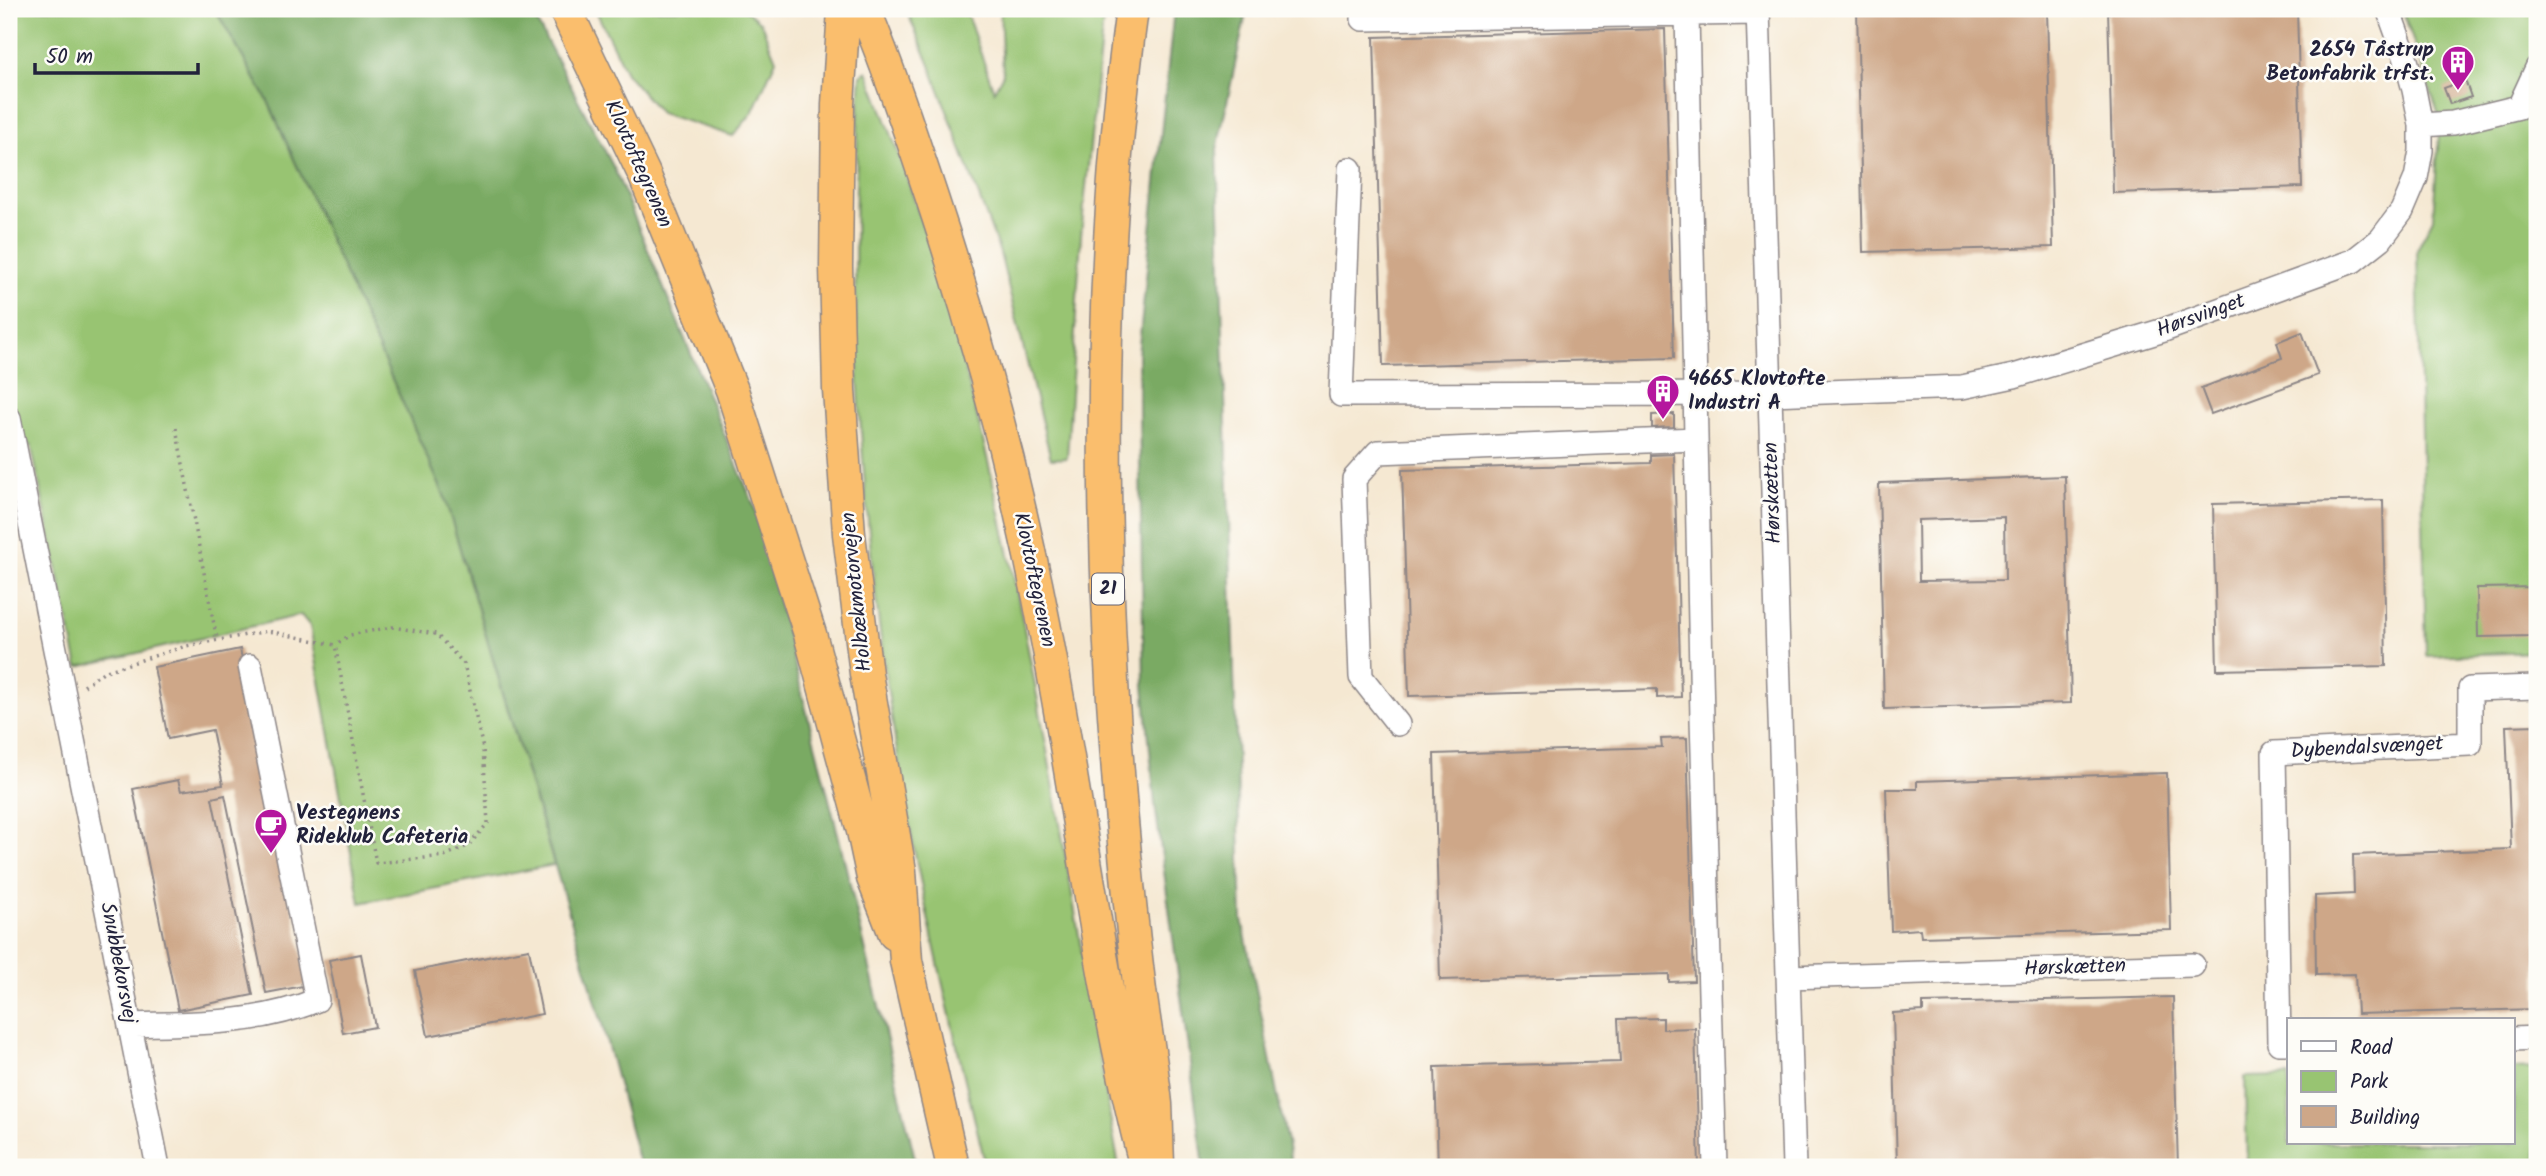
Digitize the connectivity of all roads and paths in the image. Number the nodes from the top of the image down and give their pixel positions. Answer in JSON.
{"nodes":[{"id":1,"x":565,"y":9,"type":"edge"},
{"id":2,"x":844,"y":9,"type":"edge"},
{"id":3,"x":864,"y":9,"type":"edge"},
{"id":4,"x":1132,"y":9,"type":"edge"},
{"id":5,"x":2388,"y":9,"type":"edge"},
{"id":6,"x":1758,"y":11,"type":"edge"},
{"id":7,"x":1687,"y":14,"type":"junction"},
{"id":8,"x":1363,"y":19,"type":"dead end"},
{"id":9,"x":2537,"y":68,"type":"edge"},
{"id":10,"x":2530,"y":99,"type":"edge"},
{"id":11,"x":2421,"y":125,"type":"junction"},
{"id":12,"x":1350,"y":169,"type":"dead end"},
{"id":13,"x":1695,"y":394,"type":"junction"},
{"id":14,"x":1770,"y":394,"type":"junction"},
{"id":15,"x":9,"y":418,"type":"edge"},
{"id":16,"x":176,"y":428,"type":"dead end"},
{"id":17,"x":1696,"y":439,"type":"junction"},
{"id":18,"x":217,"y":640,"type":"junction"},
{"id":19,"x":335,"y":645,"type":"junction"},
{"id":20,"x":250,"y":666,"type":"dead end"},
{"id":21,"x":2537,"y":687,"type":"edge"},
{"id":22,"x":65,"y":699,"type":"junction"},
{"id":23,"x":1398,"y":724,"type":"dead end"},
{"id":24,"x":906,"y":961,"type":"junction"},
{"id":25,"x":2193,"y":965,"type":"dead end"},
{"id":26,"x":1788,"y":977,"type":"junction"},
{"id":27,"x":130,"y":1025,"type":"junction"},
{"id":28,"x":2537,"y":1038,"type":"edge"},
{"id":29,"x":2514,"y":1039,"type":"edge"},
{"id":30,"x":2287,"y":1043,"type":"edge"},
{"id":31,"x":158,"y":1167,"type":"edge"},
{"id":32,"x":953,"y":1167,"type":"edge"},
{"id":33,"x":1146,"y":1167,"type":"edge"},
{"id":34,"x":1158,"y":1167,"type":"edge"},
{"id":35,"x":1715,"y":1167,"type":"edge"},
{"id":36,"x":1794,"y":1167,"type":"edge"}],
"edges":[{"from":1,"to":24,"type":"highway","name":"Klovtoftegrenen"},
{"from":2,"to":24,"type":"highway","name":"Holbækmotorvejen"},
{"from":3,"to":33,"type":"highway","name":"Klovtoftegrenen"},
{"from":4,"to":34,"type":"highway","number":"21"},
{"from":5,"to":11,"type":"street","name":"Hørsvinget"},
{"from":6,"to":7,"type":"street"},
{"from":6,"to":14,"type":"street","name":"Hørskætten"},
{"from":7,"to":8,"type":"street"},
{"from":7,"to":13,"type":"street"},
{"from":9,"to":10,"type":"street"},
{"from":10,"to":11,"type":"street"},
{"from":11,"to":14,"type":"street","name":"Hørsvinget"},
{"from":12,"to":13,"type":"street","name":"Hørsvinget"},
{"from":13,"to":14,"type":"street","name":"Hørsvinget"},
{"from":13,"to":17,"type":"street"},
{"from":14,"to":26,"type":"street","name":"Hørskætten"},
{"from":15,"to":22,"type":"street","name":"Snubbekorsvej"},
{"from":16,"to":18,"type":"path"},
{"from":17,"to":23,"type":"street"},
{"from":17,"to":35,"type":"street"},
{"from":18,"to":19,"type":"path"},
{"from":18,"to":22,"type":"path"},
{"from":19,"to":19,"type":"path"},
{"from":20,"to":27,"type":"street"},
{"from":21,"to":30,"type":"street","name":"Dybendalsvænget"},
{"from":22,"to":27,"type":"street","name":"Snubbekorsvej"},
{"from":24,"to":32,"type":"highway","name":"Holbækmotorvejen"},
{"from":25,"to":26,"type":"street","name":"Hørskætten"},
{"from":26,"to":36,"type":"street","name":"Hørskætten"},
{"from":27,"to":31,"type":"street","name":"Snubbekorsvej"},
{"from":28,"to":29,"type":"street"}]}
